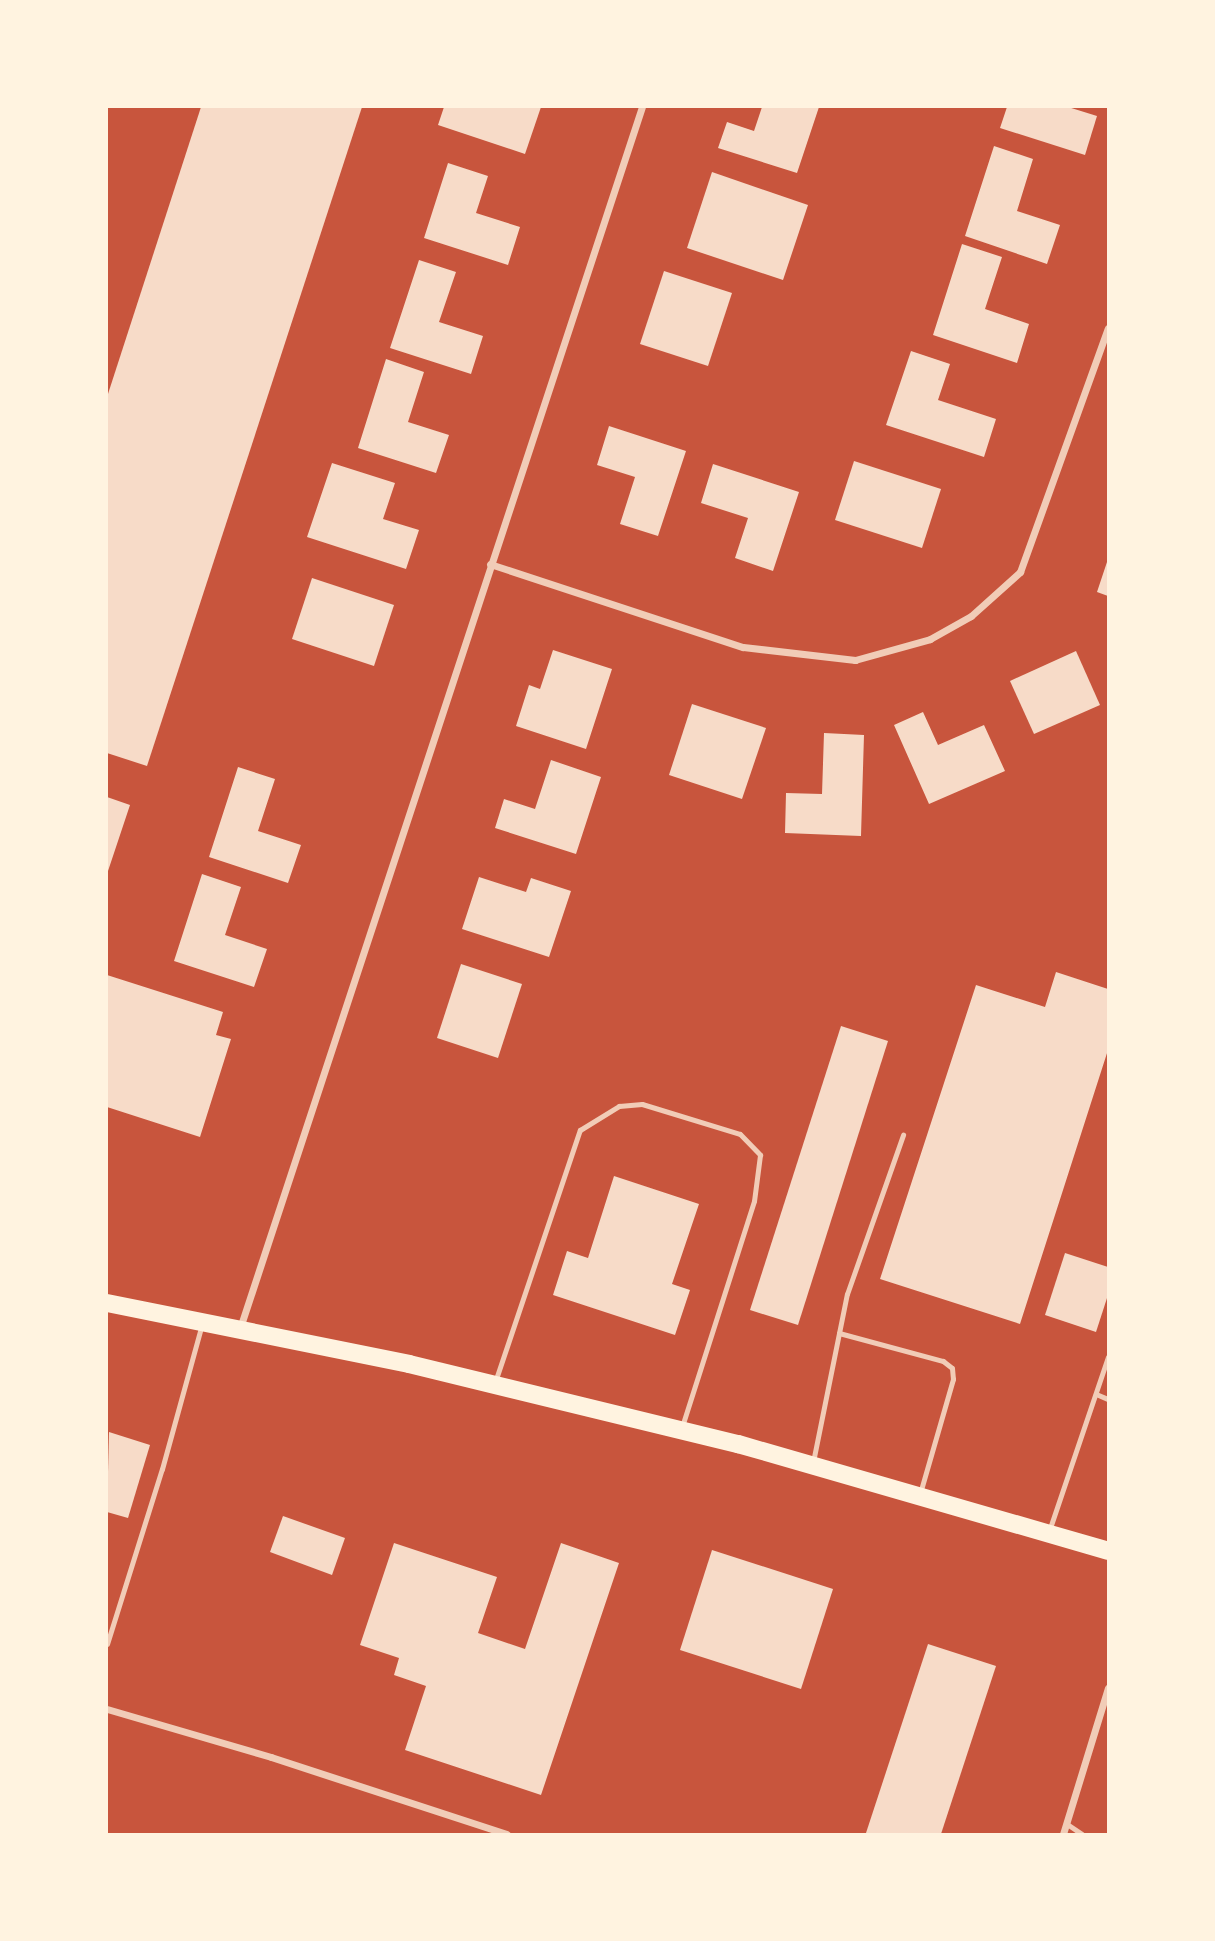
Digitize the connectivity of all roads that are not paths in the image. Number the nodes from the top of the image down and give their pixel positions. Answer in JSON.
{"nodes":[{"id":1,"x":642,"y":107,"type":"edge"},
{"id":2,"x":1108,"y":328,"type":"edge"},
{"id":3,"x":490,"y":565,"type":"junction"},
{"id":4,"x":903,"y":1135,"type":"dead end"},
{"id":5,"x":107,"y":1303,"type":"edge"},
{"id":6,"x":202,"y":1321,"type":"junction"},
{"id":7,"x":240,"y":1329,"type":"junction"},
{"id":8,"x":839,"y":1333,"type":"junction"},
{"id":9,"x":1108,"y":1357,"type":"edge"},
{"id":10,"x":495,"y":1385,"type":"junction"},
{"id":11,"x":1096,"y":1394,"type":"junction"},
{"id":12,"x":1108,"y":1399,"type":"edge"},
{"id":13,"x":681,"y":1430,"type":"junction"},
{"id":14,"x":812,"y":1465,"type":"junction"},
{"id":15,"x":919,"y":1496,"type":"junction"},
{"id":16,"x":1048,"y":1534,"type":"junction"},
{"id":17,"x":1108,"y":1551,"type":"edge"},
{"id":18,"x":107,"y":1644,"type":"edge"},
{"id":19,"x":1108,"y":1688,"type":"edge"},
{"id":20,"x":107,"y":1709,"type":"edge"},
{"id":21,"x":1067,"y":1824,"type":"junction"},
{"id":22,"x":507,"y":1834,"type":"edge"},
{"id":23,"x":1063,"y":1834,"type":"edge"},
{"id":24,"x":1082,"y":1834,"type":"edge"}],
"edges":[{"from":1,"to":3,"type":"street"},
{"from":2,"to":3,"type":"street"},
{"from":3,"to":7,"type":"street"},
{"from":4,"to":8,"type":"lane"},
{"from":5,"to":6,"type":"main road"},
{"from":6,"to":7,"type":"main road"},
{"from":6,"to":18,"type":"lane"},
{"from":7,"to":10,"type":"main road"},
{"from":8,"to":14,"type":"lane"},
{"from":8,"to":15,"type":"lane"},
{"from":9,"to":11,"type":"lane"},
{"from":10,"to":13,"type":"main road"},
{"from":10,"to":13,"type":"lane"},
{"from":11,"to":12,"type":"lane"},
{"from":11,"to":16,"type":"lane"},
{"from":13,"to":14,"type":"main road"},
{"from":14,"to":15,"type":"main road"},
{"from":15,"to":16,"type":"main road"},
{"from":16,"to":17,"type":"main road"},
{"from":19,"to":21,"type":"street"},
{"from":20,"to":22,"type":"street"},
{"from":21,"to":23,"type":"street"},
{"from":21,"to":24,"type":"lane"}]}
